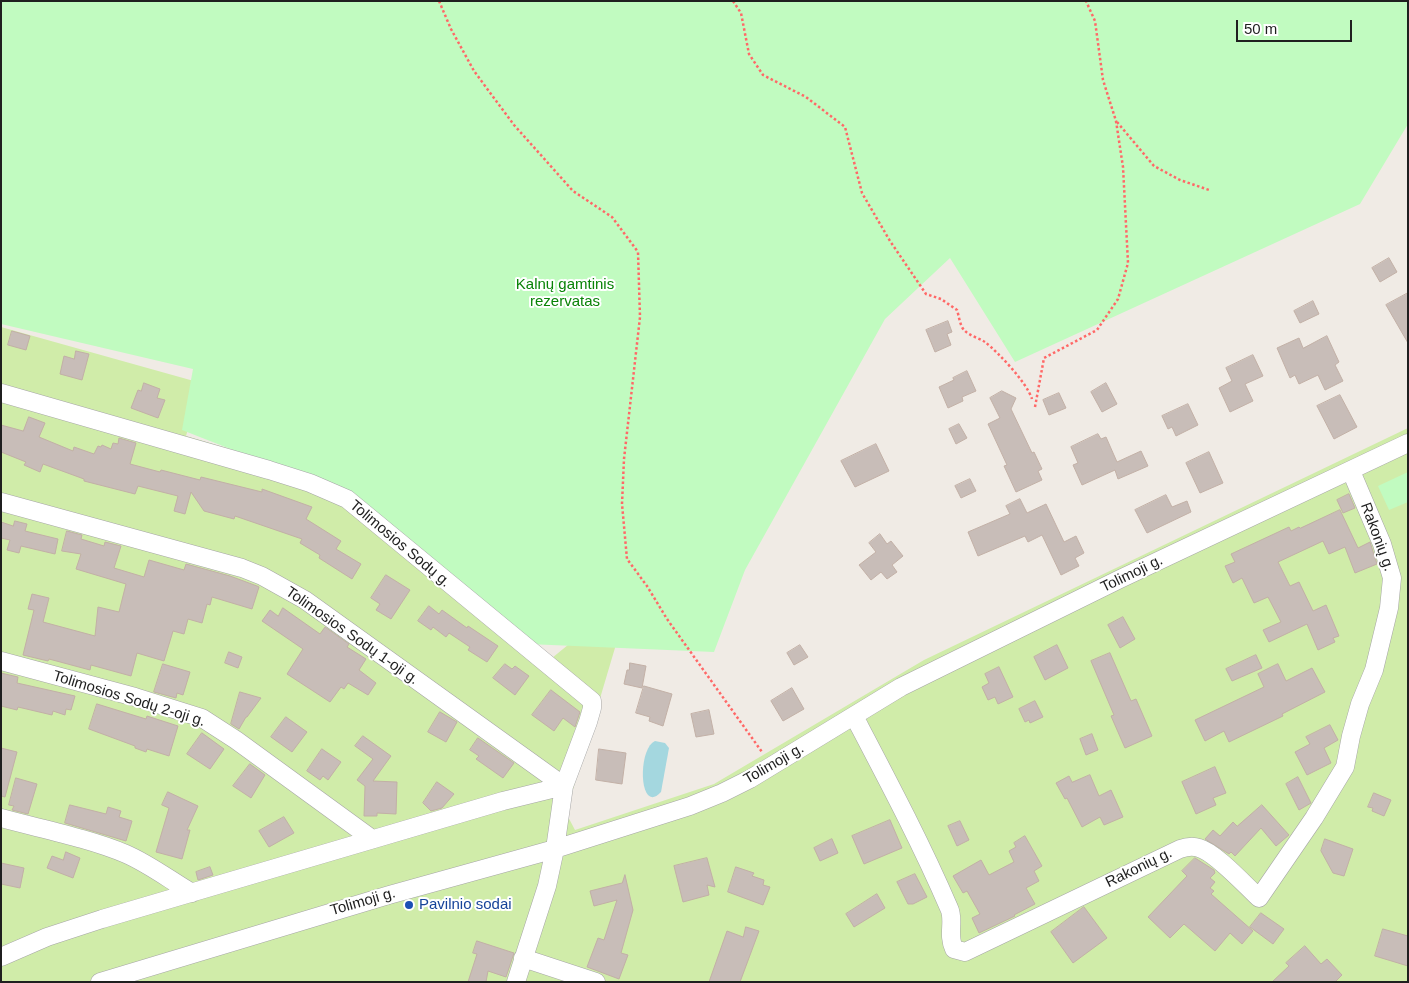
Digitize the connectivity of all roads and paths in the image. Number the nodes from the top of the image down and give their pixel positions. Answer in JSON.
{"nodes":[{"id":1,"x":439,"y":1,"type":"edge"},
{"id":2,"x":734,"y":1,"type":"edge"},
{"id":3,"x":1086,"y":1,"type":"edge"},
{"id":4,"x":1116,"y":121,"type":"junction"},
{"id":5,"x":1209,"y":190,"type":"dead end"},
{"id":6,"x":1,"y":392,"type":"edge"},
{"id":7,"x":1032,"y":399,"type":"dead end"},
{"id":8,"x":1035,"y":407,"type":"dead end"},
{"id":9,"x":1408,"y":443,"type":"edge"},
{"id":10,"x":1351,"y":471,"type":"junction"},
{"id":11,"x":1,"y":502,"type":"edge"},
{"id":12,"x":1,"y":661,"type":"edge"},
{"id":13,"x":854,"y":716,"type":"junction"},
{"id":14,"x":772,"y":766,"type":"junction"},
{"id":15,"x":564,"y":786,"type":"junction"},
{"id":16,"x":1,"y":818,"type":"edge"},
{"id":17,"x":372,"y":839,"type":"junction"},
{"id":18,"x":555,"y":849,"type":"junction"},
{"id":19,"x":192,"y":893,"type":"junction"},
{"id":20,"x":1,"y":958,"type":"edge"},
{"id":21,"x":523,"y":958,"type":"junction"},
{"id":22,"x":100,"y":982,"type":"edge"},
{"id":23,"x":516,"y":982,"type":"edge"},
{"id":24,"x":596,"y":982,"type":"edge"}],
"edges":[{"from":1,"to":14,"type":"path"},
{"from":2,"to":7,"type":"path"},
{"from":3,"to":4,"type":"path"},
{"from":4,"to":5,"type":"path"},
{"from":4,"to":8,"type":"path"},
{"from":6,"to":15,"type":"street","name":"Tolimosios Sodų g."},
{"from":9,"to":10,"type":"street","name":"Tolimoji g."},
{"from":10,"to":13,"type":"street","name":"Tolimoji g."},
{"from":10,"to":13,"type":"street","name":"Rakonių g."},
{"from":11,"to":15,"type":"street","name":"Tolimosios Sodų 1-oji g."},
{"from":12,"to":17,"type":"street","name":"Tolimosios Sodų 2-oji g."},
{"from":13,"to":14,"type":"street","name":"Tolimoji g."},
{"from":14,"to":18,"type":"street","name":"Tolimoji g."},
{"from":15,"to":17,"type":"street"},
{"from":15,"to":18,"type":"street","name":"Tolimosios Sodų g."},
{"from":16,"to":19,"type":"street"},
{"from":17,"to":19,"type":"street"},
{"from":18,"to":21,"type":"street","name":"Tolimosios Sodų g."},
{"from":18,"to":22,"type":"street","name":"Tolimoji g."},
{"from":19,"to":20,"type":"street"},
{"from":21,"to":23,"type":"street","name":"Tolimosios Sodų g."},
{"from":21,"to":24,"type":"street"}]}
